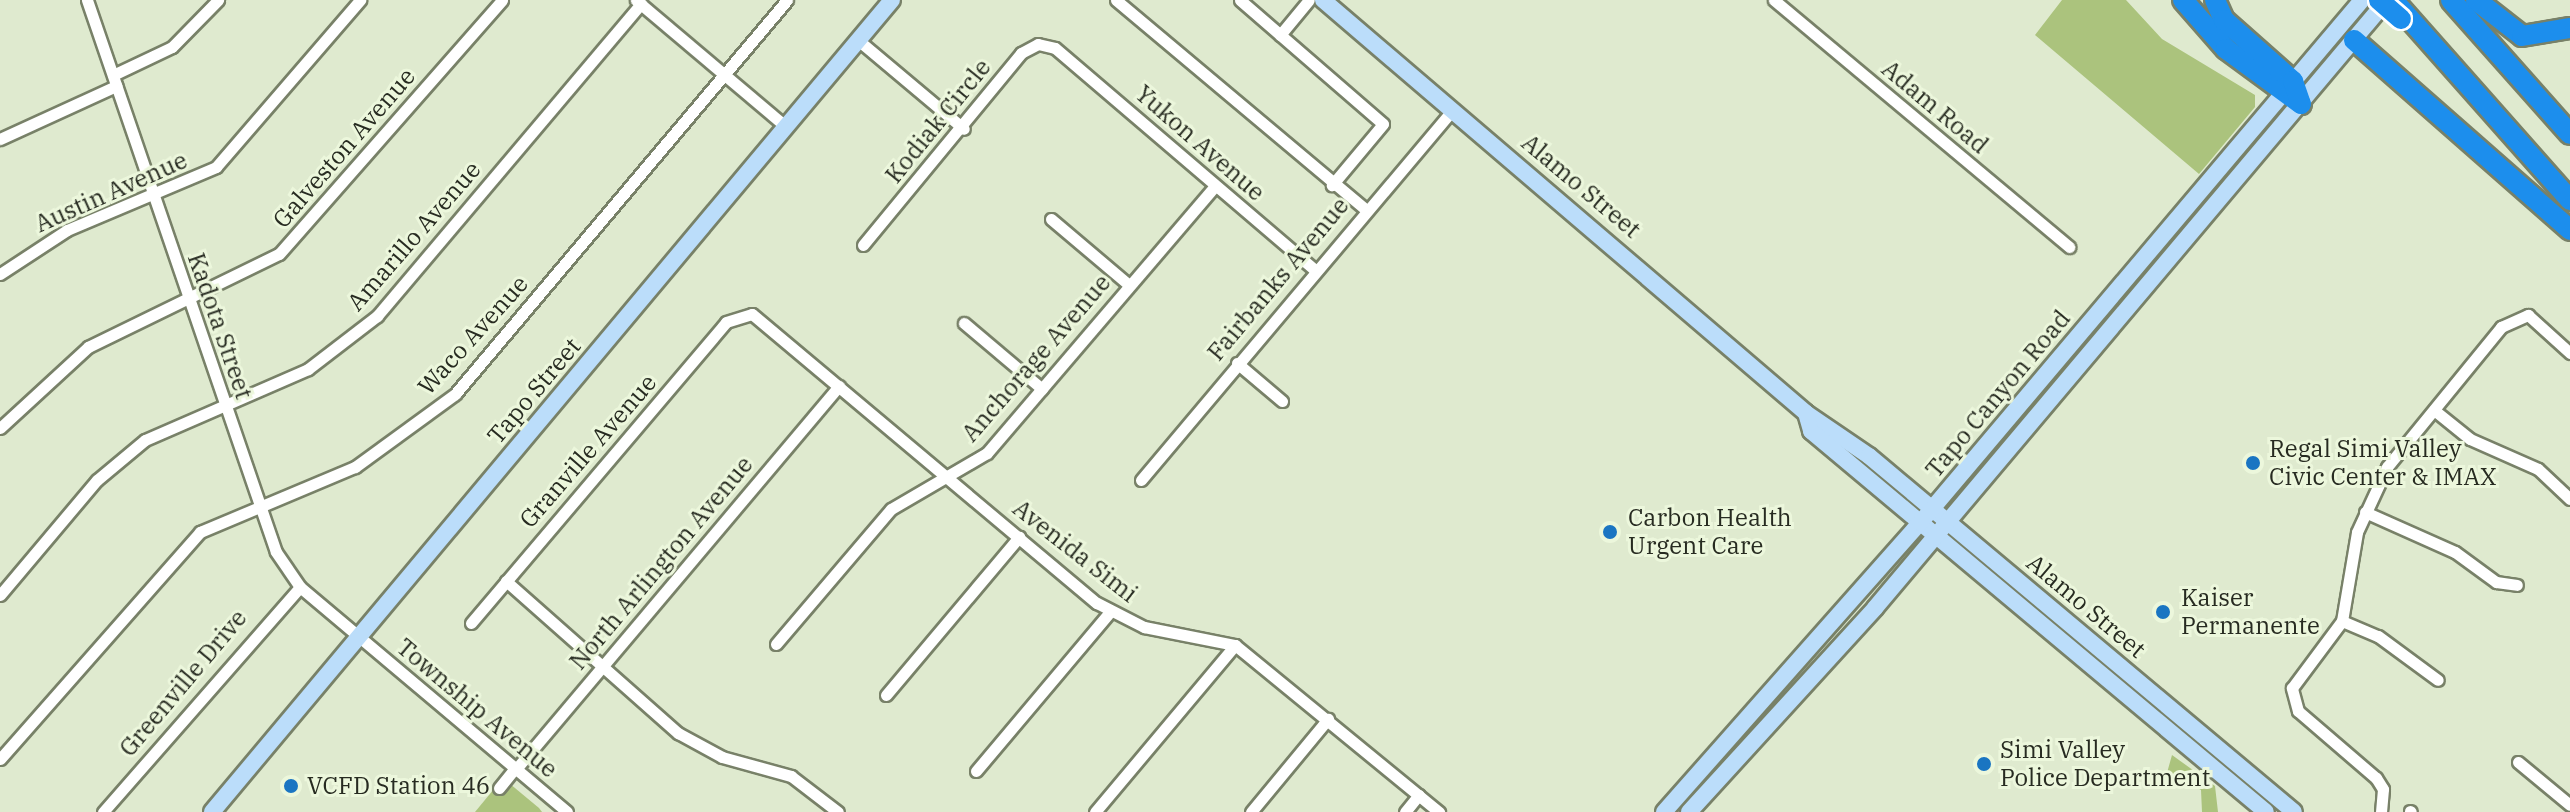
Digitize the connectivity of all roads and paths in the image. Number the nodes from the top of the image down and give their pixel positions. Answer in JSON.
{"nodes":[{"id":1,"x":87,"y":0,"type":"edge"},
{"id":2,"x":218,"y":0,"type":"edge"},
{"id":3,"x":360,"y":0,"type":"edge"},
{"id":4,"x":502,"y":0,"type":"edge"},
{"id":5,"x":787,"y":0,"type":"edge"},
{"id":6,"x":892,"y":0,"type":"edge"},
{"id":7,"x":1116,"y":0,"type":"edge"},
{"id":8,"x":1240,"y":0,"type":"edge"},
{"id":9,"x":1309,"y":0,"type":"edge"},
{"id":10,"x":1323,"y":0,"type":"edge"},
{"id":11,"x":1774,"y":0,"type":"edge"},
{"id":12,"x":2183,"y":0,"type":"edge"},
{"id":13,"x":2215,"y":0,"type":"edge"},
{"id":14,"x":2362,"y":0,"type":"edge"},
{"id":15,"x":2379,"y":0,"type":"edge"},
{"id":16,"x":2387,"y":0,"type":"edge"},
{"id":17,"x":2451,"y":0,"type":"edge"},
{"id":18,"x":2476,"y":0,"type":"edge"},
{"id":19,"x":638,"y":2,"type":"edge"},
{"id":20,"x":2400,"y":11,"type":"edge"},
{"id":21,"x":2570,"y":28,"type":"edge"},
{"id":22,"x":1280,"y":35,"type":"junction"},
{"id":23,"x":858,"y":40,"type":"junction"},
{"id":24,"x":2354,"y":40,"type":"junction"},
{"id":25,"x":1055,"y":48,"type":"joint"},
{"id":26,"x":725,"y":75,"type":"junction"},
{"id":27,"x":114,"y":80,"type":"junction"},
{"id":28,"x":2287,"y":88,"type":"junction"},
{"id":29,"x":2301,"y":104,"type":"junction"},
{"id":30,"x":1453,"y":110,"type":"junction"},
{"id":31,"x":784,"y":125,"type":"junction"},
{"id":32,"x":964,"y":129,"type":"junction"},
{"id":33,"x":2570,"y":134,"type":"edge"},
{"id":34,"x":0,"y":139,"type":"edge"},
{"id":35,"x":1332,"y":185,"type":"junction"},
{"id":36,"x":1215,"y":186,"type":"junction"},
{"id":37,"x":154,"y":197,"type":"junction"},
{"id":38,"x":2570,"y":200,"type":"edge"},
{"id":39,"x":1366,"y":210,"type":"junction"},
{"id":40,"x":1051,"y":219,"type":"dead end"},
{"id":41,"x":2570,"y":230,"type":"edge"},
{"id":42,"x":863,"y":245,"type":"dead end"},
{"id":43,"x":2069,"y":247,"type":"dead end"},
{"id":44,"x":1316,"y":271,"type":"junction"},
{"id":45,"x":0,"y":274,"type":"edge"},
{"id":46,"x":1129,"y":285,"type":"junction"},
{"id":47,"x":188,"y":301,"type":"junction"},
{"id":48,"x":743,"y":313,"type":"joint"},
{"id":49,"x":964,"y":323,"type":"dead end"},
{"id":50,"x":2570,"y":353,"type":"edge"},
{"id":51,"x":1237,"y":363,"type":"junction"},
{"id":52,"x":839,"y":386,"type":"junction"},
{"id":53,"x":1042,"y":389,"type":"junction"},
{"id":54,"x":1282,"y":401,"type":"dead end"},
{"id":55,"x":223,"y":405,"type":"junction"},
{"id":56,"x":2434,"y":410,"type":"junction"},
{"id":57,"x":1806,"y":413,"type":"junction"},
{"id":58,"x":0,"y":428,"type":"edge"},
{"id":59,"x":948,"y":477,"type":"junction"},
{"id":60,"x":1141,"y":480,"type":"dead end"},
{"id":61,"x":2570,"y":499,"type":"edge"},
{"id":62,"x":259,"y":509,"type":"junction"},
{"id":63,"x":1932,"y":509,"type":"junction"},
{"id":64,"x":2365,"y":512,"type":"junction"},
{"id":65,"x":1947,"y":522,"type":"junction"},
{"id":66,"x":1920,"y":523,"type":"junction"},
{"id":67,"x":1936,"y":535,"type":"junction"},
{"id":68,"x":1019,"y":537,"type":"junction"},
{"id":69,"x":506,"y":581,"type":"junction"},
{"id":70,"x":2517,"y":585,"type":"dead end"},
{"id":71,"x":300,"y":587,"type":"junction"},
{"id":72,"x":0,"y":595,"type":"edge"},
{"id":73,"x":1110,"y":612,"type":"junction"},
{"id":74,"x":2342,"y":621,"type":"junction"},
{"id":75,"x":471,"y":623,"type":"dead end"},
{"id":76,"x":359,"y":637,"type":"junction"},
{"id":77,"x":776,"y":644,"type":"dead end"},
{"id":78,"x":1235,"y":645,"type":"junction"},
{"id":79,"x":601,"y":669,"type":"junction"},
{"id":80,"x":2438,"y":680,"type":"dead end"},
{"id":81,"x":886,"y":695,"type":"dead end"},
{"id":82,"x":1328,"y":719,"type":"junction"},
{"id":83,"x":0,"y":759,"type":"edge"},
{"id":84,"x":2518,"y":762,"type":"dead end"},
{"id":85,"x":516,"y":769,"type":"junction"},
{"id":86,"x":976,"y":771,"type":"dead end"},
{"id":87,"x":499,"y":788,"type":"dead end"},
{"id":88,"x":1419,"y":795,"type":"junction"},
{"id":89,"x":2570,"y":805,"type":"edge"},
{"id":90,"x":103,"y":812,"type":"edge"},
{"id":91,"x":212,"y":812,"type":"edge"},
{"id":92,"x":567,"y":812,"type":"edge"},
{"id":93,"x":838,"y":812,"type":"edge"},
{"id":94,"x":1095,"y":812,"type":"edge"},
{"id":95,"x":1251,"y":812,"type":"edge"},
{"id":96,"x":1405,"y":812,"type":"edge"},
{"id":97,"x":1439,"y":812,"type":"edge"},
{"id":98,"x":1664,"y":812,"type":"edge"},
{"id":99,"x":1689,"y":812,"type":"edge"},
{"id":100,"x":2266,"y":812,"type":"edge"},
{"id":101,"x":2294,"y":812,"type":"edge"},
{"id":102,"x":2381,"y":812,"type":"edge"}],
"edges":[{"from":1,"to":27,"type":"street","name":"Kadota Street"},
{"from":2,"to":27,"type":"street"},
{"from":3,"to":37,"type":"street","name":"Austin Avenue"},
{"from":4,"to":47,"type":"street","name":"Galveston Avenue"},
{"from":5,"to":26,"type":"street","name":"Waco Avenue"},
{"from":6,"to":23,"type":"main road","name":"Tapo Street"},
{"from":7,"to":35,"type":"street"},
{"from":8,"to":22,"type":"street"},
{"from":9,"to":22,"type":"street"},
{"from":10,"to":30,"type":"main road","name":"Alamo Street"},
{"from":11,"to":43,"type":"street","name":"Adam Road"},
{"from":12,"to":28,"type":"highway"},
{"from":13,"to":28,"type":"highway"},
{"from":14,"to":28,"type":"main road","name":"Tapo Canyon Road"},
{"from":15,"to":20,"type":"highway","bridge":true},
{"from":16,"to":24,"type":"main road","name":"Tapo Canyon Road"},
{"from":17,"to":33,"type":"highway"},
{"from":18,"to":21,"type":"highway"},
{"from":19,"to":26,"type":"street"},
{"from":19,"to":55,"type":"street","name":"Amarillo Avenue"},
{"from":20,"to":38,"type":"highway"},
{"from":22,"to":35,"type":"street"},
{"from":23,"to":31,"type":"main road","name":"Tapo Street"},
{"from":23,"to":32,"type":"street"},
{"from":24,"to":29,"type":"main road","name":"Tapo Canyon Road"},
{"from":24,"to":41,"type":"highway"},
{"from":25,"to":32,"type":"street","name":"Kodiak Circle"},
{"from":25,"to":36,"type":"street","name":"Yukon Avenue"},
{"from":26,"to":31,"type":"street"},
{"from":26,"to":62,"type":"street","name":"Waco Avenue"},
{"from":27,"to":34,"type":"street"},
{"from":27,"to":37,"type":"street","name":"Kadota Street"},
{"from":28,"to":29,"type":"highway"},
{"from":28,"to":63,"type":"main road","name":"Tapo Canyon Road"},
{"from":29,"to":65,"type":"main road","name":"Tapo Canyon Road"},
{"from":30,"to":39,"type":"street","name":"Fairbanks Avenue"},
{"from":30,"to":57,"type":"main road","name":"Alamo Street"},
{"from":31,"to":76,"type":"main road","name":"Tapo Street"},
{"from":32,"to":42,"type":"street","name":"Kodiak Circle"},
{"from":35,"to":39,"type":"street"},
{"from":36,"to":44,"type":"street","name":"Yukon Avenue"},
{"from":36,"to":46,"type":"street","name":"Anchorage Avenue"},
{"from":37,"to":45,"type":"street","name":"Austin Avenue"},
{"from":37,"to":47,"type":"street","name":"Kadota Street"},
{"from":39,"to":44,"type":"street","name":"Fairbanks Avenue"},
{"from":40,"to":46,"type":"street"},
{"from":44,"to":51,"type":"street","name":"Fairbanks Avenue"},
{"from":46,"to":53,"type":"street","name":"Anchorage Avenue"},
{"from":47,"to":55,"type":"street","name":"Kadota Street"},
{"from":47,"to":58,"type":"street","name":"Galveston Avenue"},
{"from":48,"to":52,"type":"street","name":"Avenida Simi"},
{"from":48,"to":69,"type":"street","name":"Granville Avenue"},
{"from":49,"to":53,"type":"street"},
{"from":50,"to":56,"type":"street"},
{"from":51,"to":54,"type":"street"},
{"from":51,"to":60,"type":"street","name":"Fairbanks Avenue"},
{"from":52,"to":59,"type":"street","name":"Avenida Simi"},
{"from":52,"to":79,"type":"street","name":"North Arlington Avenue"},
{"from":53,"to":59,"type":"street","name":"Anchorage Avenue"},
{"from":55,"to":62,"type":"street","name":"Kadota Street"},
{"from":55,"to":72,"type":"street","name":"Amarillo Avenue"},
{"from":56,"to":61,"type":"street"},
{"from":56,"to":64,"type":"street"},
{"from":57,"to":63,"type":"main road","name":"Alamo Street"},
{"from":57,"to":66,"type":"main road","name":"Alamo Street"},
{"from":59,"to":68,"type":"street","name":"Avenida Simi"},
{"from":59,"to":77,"type":"street","name":"Anchorage Avenue"},
{"from":62,"to":71,"type":"street","name":"Kadota Street"},
{"from":62,"to":83,"type":"street","name":"Waco Avenue"},
{"from":63,"to":65,"type":"main road","name":"Alamo Street"},
{"from":63,"to":66,"type":"main road","name":"Tapo Canyon Road"},
{"from":64,"to":70,"type":"street"},
{"from":64,"to":74,"type":"street"},
{"from":65,"to":67,"type":"main road","name":"Tapo Canyon Road"},
{"from":65,"to":101,"type":"main road","name":"Alamo Street"},
{"from":66,"to":67,"type":"main road","name":"Alamo Street"},
{"from":66,"to":98,"type":"main road","name":"Tapo Canyon Road"},
{"from":67,"to":99,"type":"main road","name":"Tapo Canyon Road"},
{"from":67,"to":100,"type":"main road","name":"Alamo Street"},
{"from":68,"to":73,"type":"street","name":"Avenida Simi"},
{"from":68,"to":81,"type":"street"},
{"from":69,"to":75,"type":"street","name":"Granville Avenue"},
{"from":69,"to":79,"type":"street"},
{"from":71,"to":76,"type":"street","name":"Kadota Street"},
{"from":71,"to":90,"type":"street","name":"Greenville Drive"},
{"from":73,"to":78,"type":"street","name":"Avenida Simi"},
{"from":73,"to":86,"type":"street"},
{"from":74,"to":80,"type":"street"},
{"from":74,"to":102,"type":"street"},
{"from":76,"to":85,"type":"street","name":"Township Avenue"},
{"from":76,"to":91,"type":"main road","name":"Tapo Street"},
{"from":78,"to":82,"type":"street","name":"Avenida Simi"},
{"from":78,"to":94,"type":"street"},
{"from":79,"to":85,"type":"street","name":"North Arlington Avenue"},
{"from":79,"to":93,"type":"street"},
{"from":82,"to":88,"type":"street","name":"Avenida Simi"},
{"from":82,"to":95,"type":"street"},
{"from":84,"to":89,"type":"street"},
{"from":85,"to":87,"type":"street","name":"North Arlington Avenue"},
{"from":85,"to":92,"type":"street","name":"Township Avenue"},
{"from":88,"to":96,"type":"street"},
{"from":88,"to":97,"type":"street","name":"Avenida Simi"}]}
